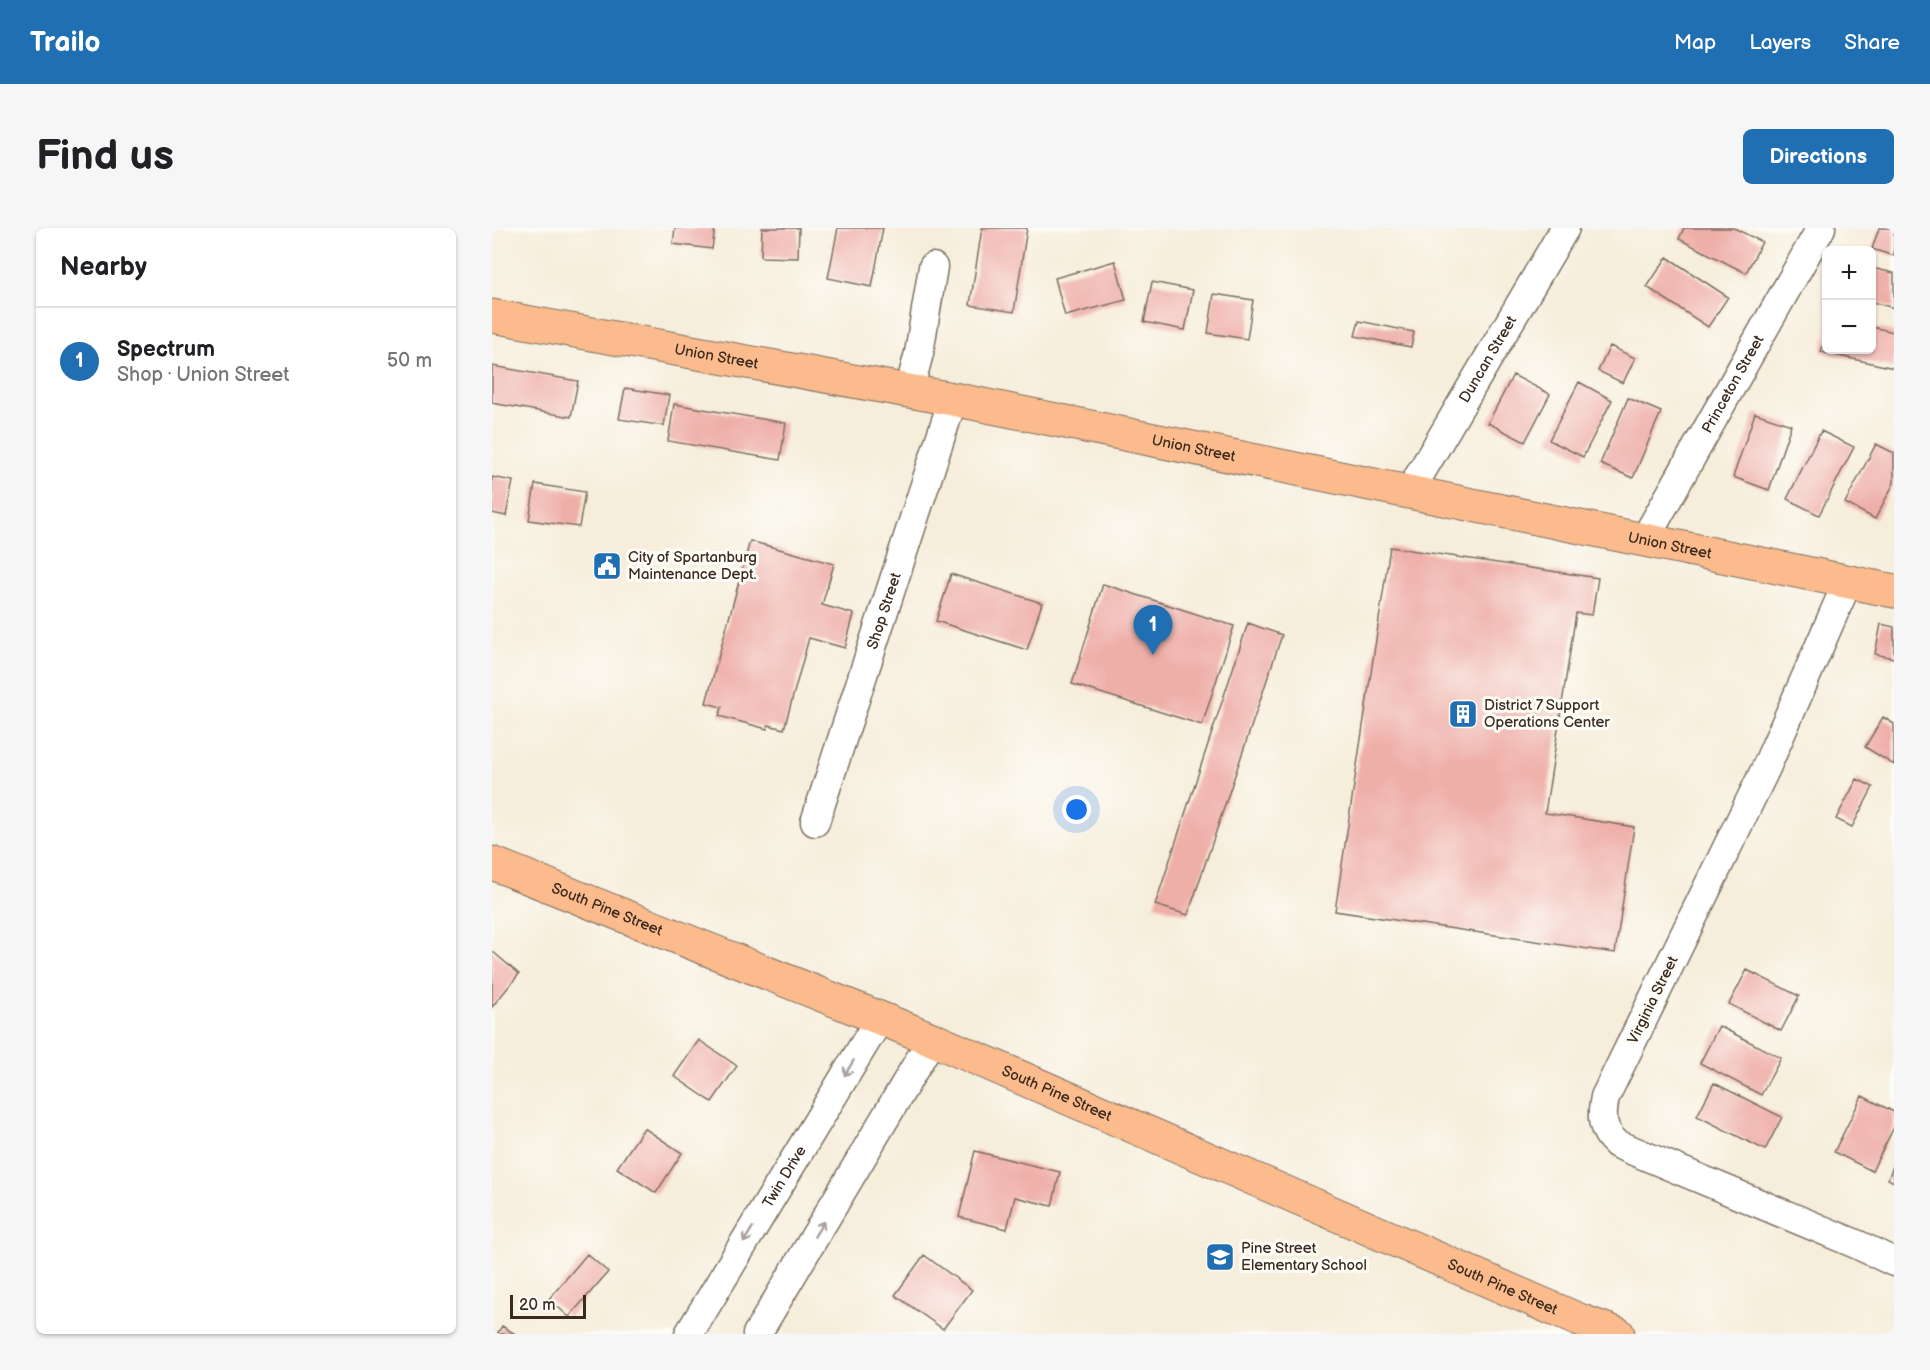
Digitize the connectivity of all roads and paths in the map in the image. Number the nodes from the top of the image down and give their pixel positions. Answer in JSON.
{"nodes":[{"id":1,"x":1565,"y":228,"type":"edge"},
{"id":2,"x":1821,"y":228,"type":"edge"},
{"id":3,"x":933,"y":267,"type":"dead end"},
{"id":4,"x":492,"y":316,"type":"edge"},
{"id":5,"x":909,"y":391,"type":"junction"},
{"id":6,"x":953,"y":399,"type":"junction"},
{"id":7,"x":1410,"y":491,"type":"junction"},
{"id":8,"x":1645,"y":539,"type":"junction"},
{"id":9,"x":1848,"y":581,"type":"junction"},
{"id":10,"x":1894,"y":591,"type":"edge"},
{"id":11,"x":815,"y":822,"type":"dead end"},
{"id":12,"x":492,"y":863,"type":"edge"},
{"id":13,"x":880,"y":1018,"type":"junction"},
{"id":14,"x":932,"y":1040,"type":"junction"},
{"id":15,"x":1894,"y":1262,"type":"edge"},
{"id":16,"x":689,"y":1334,"type":"edge"},
{"id":17,"x":757,"y":1334,"type":"edge"},
{"id":18,"x":1618,"y":1334,"type":"edge"}],
"edges":[{"from":1,"to":7,"type":"street","name":"Duncan Street"},
{"from":2,"to":8,"type":"street","name":"Princeton Street"},
{"from":3,"to":5,"type":"street"},
{"from":4,"to":5,"type":"main road","name":"Union Street"},
{"from":5,"to":6,"type":"main road","name":"Union Street"},
{"from":6,"to":7,"type":"main road","name":"Union Street"},
{"from":6,"to":11,"type":"street","name":"Shop Street"},
{"from":7,"to":8,"type":"main road","name":"Union Street"},
{"from":8,"to":9,"type":"main road","name":"Union Street"},
{"from":9,"to":10,"type":"main road","name":"Union Street"},
{"from":9,"to":15,"type":"street","name":"Virginia Street"},
{"from":12,"to":13,"type":"main road","name":"South Pine Street"},
{"from":13,"to":14,"type":"main road","name":"South Pine Street"},
{"from":13,"to":16,"type":"street","name":"Twin Drive","one_way":true},
{"from":17,"to":14,"type":"street","one_way":true},
{"from":14,"to":18,"type":"main road","name":"South Pine Street"}]}
